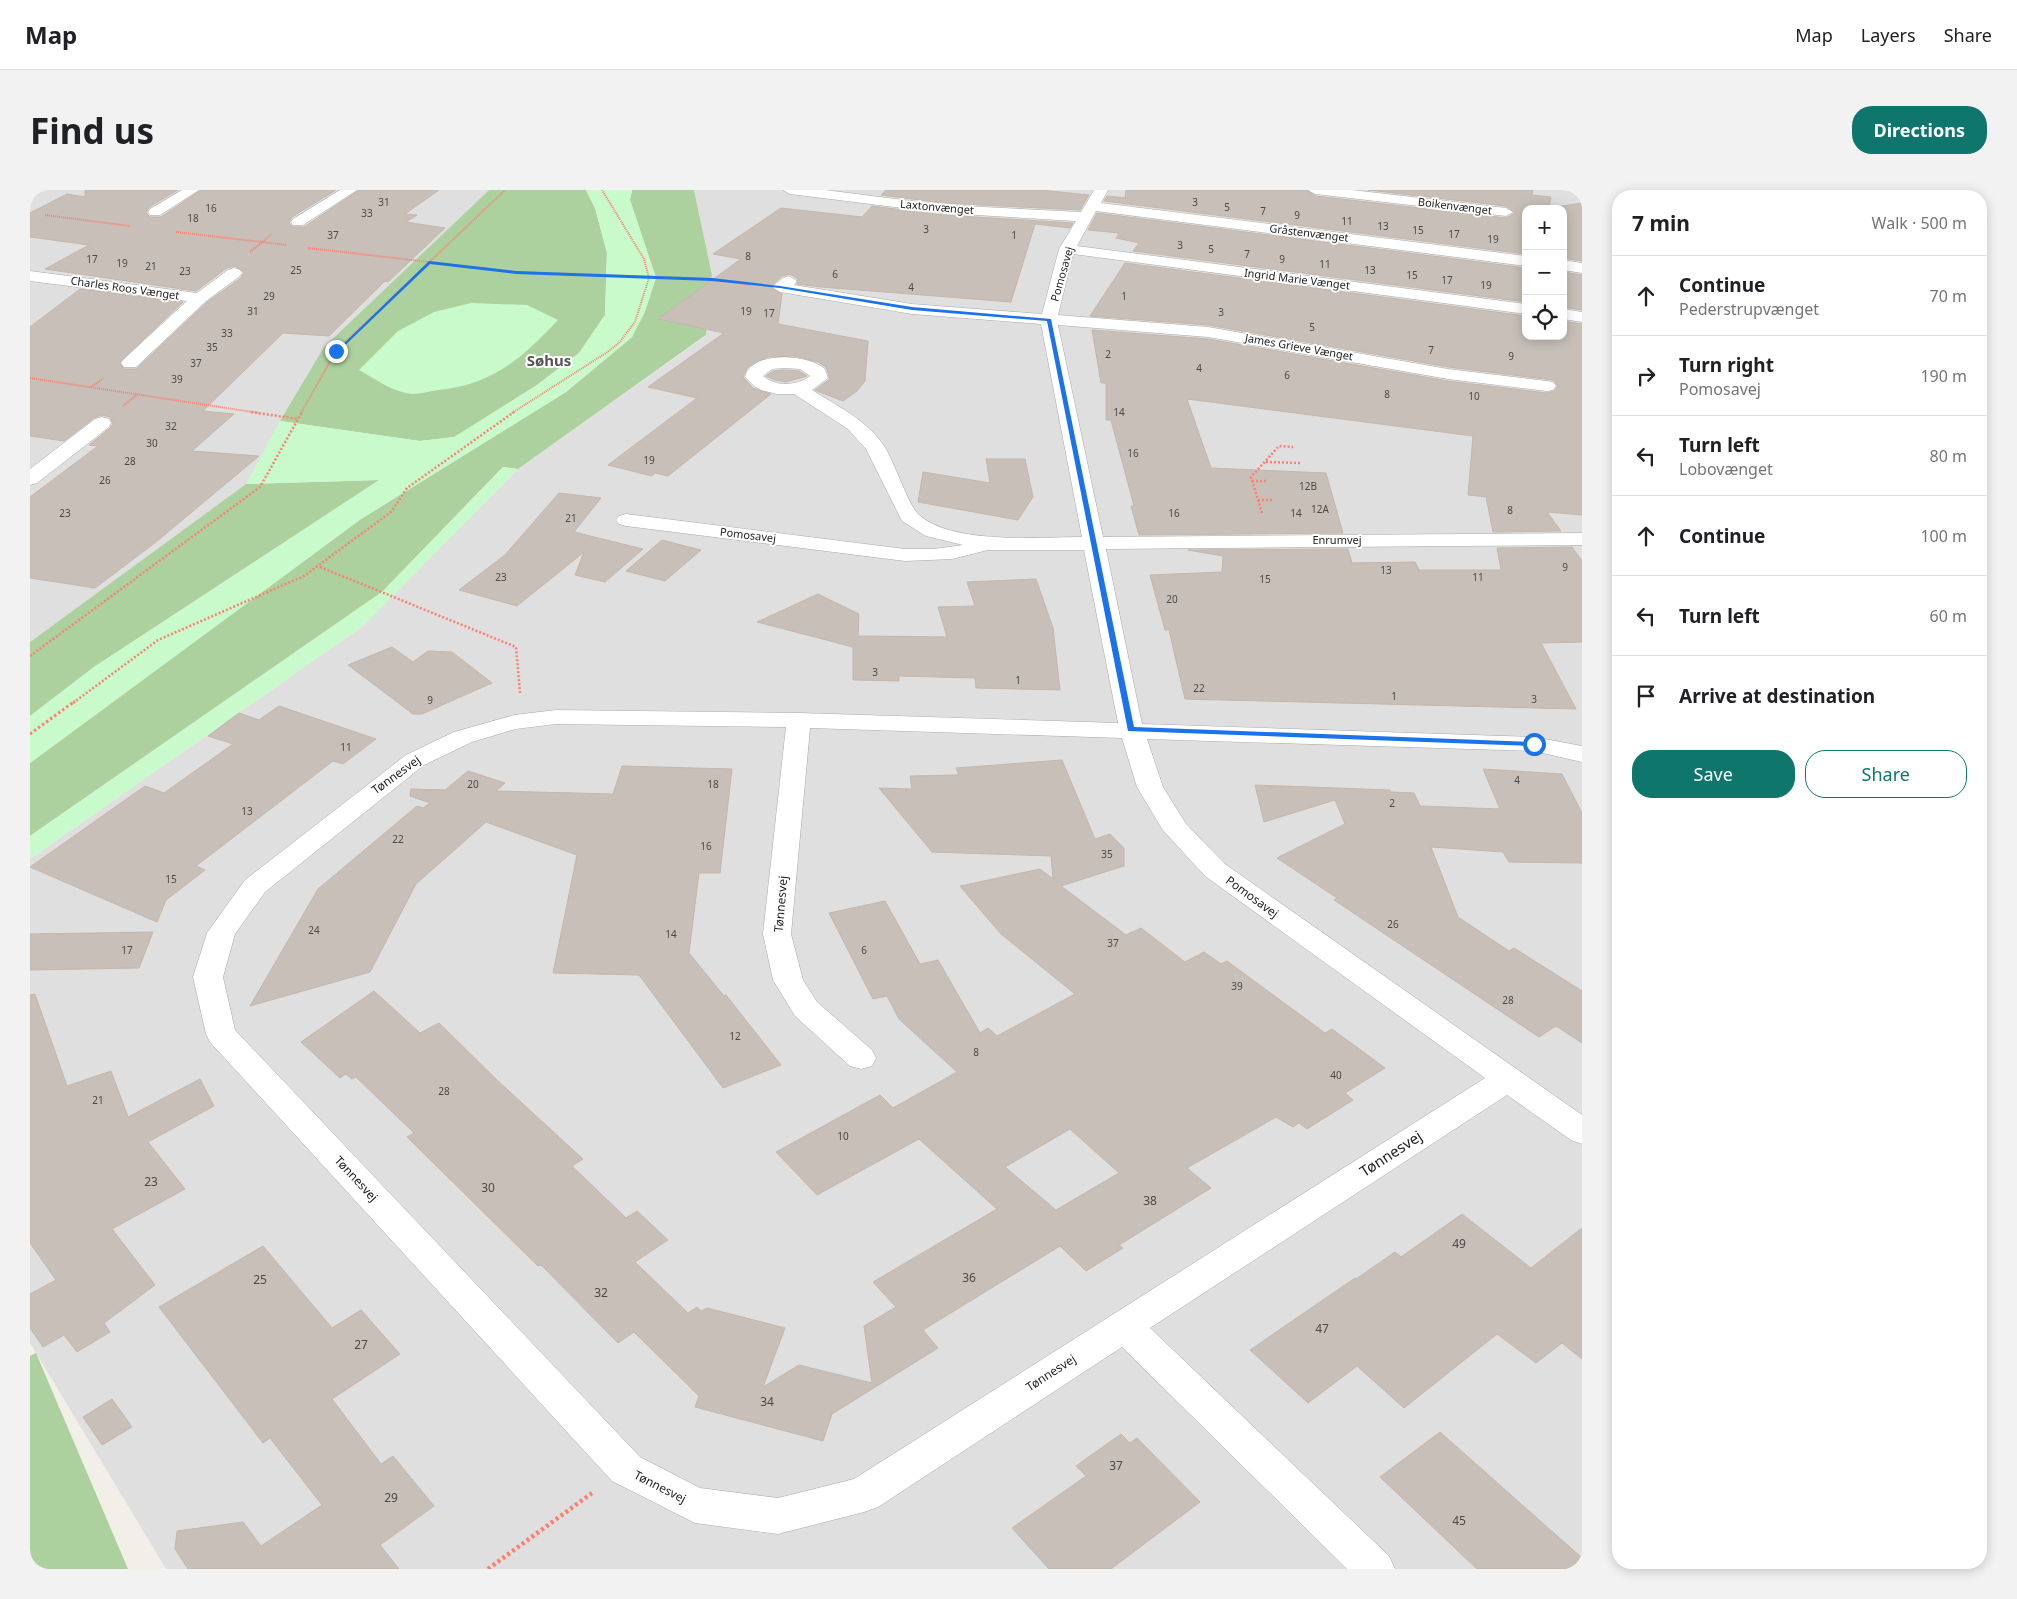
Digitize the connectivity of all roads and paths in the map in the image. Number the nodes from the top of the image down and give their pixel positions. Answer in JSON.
{"nodes":[{"id":1,"x":36,"y":190,"type":"edge"},
{"id":2,"x":192,"y":190,"type":"edge"},
{"id":3,"x":350,"y":190,"type":"edge"},
{"id":4,"x":505,"y":190,"type":"edge"},
{"id":5,"x":602,"y":190,"type":"edge"},
{"id":6,"x":790,"y":190,"type":"edge"},
{"id":7,"x":1315,"y":190,"type":"edge"},
{"id":8,"x":30,"y":193,"type":"edge"},
{"id":9,"x":1092,"y":204,"type":"edge"},
{"id":10,"x":155,"y":212,"type":"dead end"},
{"id":11,"x":1506,"y":212,"type":"dead end"},
{"id":12,"x":40,"y":215,"type":"dead end"},
{"id":13,"x":298,"y":222,"type":"joint"},
{"id":14,"x":136,"y":227,"type":"dead end"},
{"id":15,"x":174,"y":231,"type":"dead end"},
{"id":16,"x":260,"y":242,"type":"junction"},
{"id":17,"x":290,"y":246,"type":"dead end"},
{"id":18,"x":300,"y":247,"type":"dead end"},
{"id":19,"x":1067,"y":249,"type":"junction"},
{"id":20,"x":1522,"y":260,"type":"edge"},
{"id":21,"x":429,"y":262,"type":"junction"},
{"id":22,"x":1567,"y":266,"type":"edge"},
{"id":23,"x":1582,"y":268,"type":"edge"},
{"id":24,"x":234,"y":273,"type":"joint"},
{"id":25,"x":30,"y":276,"type":"edge"},
{"id":26,"x":49,"y":278,"type":"junction"},
{"id":27,"x":650,"y":278,"type":"junction"},
{"id":28,"x":784,"y":284,"type":"joint"},
{"id":29,"x":30,"y":292,"type":"edge"},
{"id":30,"x":200,"y":298,"type":"junction"},
{"id":31,"x":1522,"y":308,"type":"edge"},
{"id":32,"x":1567,"y":315,"type":"edge"},
{"id":33,"x":1582,"y":317,"type":"edge"},
{"id":34,"x":1049,"y":320,"type":"junction"},
{"id":35,"x":130,"y":363,"type":"dead end"},
{"id":36,"x":30,"y":378,"type":"edge"},
{"id":37,"x":1547,"y":386,"type":"dead end"},
{"id":38,"x":797,"y":388,"type":"dead end"},
{"id":39,"x":298,"y":419,"type":"junction"},
{"id":40,"x":102,"y":423,"type":"dead end"},
{"id":41,"x":1293,"y":447,"type":"dead end"},
{"id":42,"x":1265,"y":462,"type":"junction"},
{"id":43,"x":1300,"y":463,"type":"dead end"},
{"id":44,"x":34,"y":472,"type":"edge"},
{"id":45,"x":1252,"y":481,"type":"junction"},
{"id":46,"x":1268,"y":481,"type":"dead end"},
{"id":47,"x":1258,"y":500,"type":"junction"},
{"id":48,"x":1272,"y":500,"type":"dead end"},
{"id":49,"x":626,"y":520,"type":"dead end"},
{"id":50,"x":1270,"y":540,"type":"junction"},
{"id":51,"x":1582,"y":540,"type":"edge"},
{"id":52,"x":1092,"y":541,"type":"junction"},
{"id":53,"x":989,"y":544,"type":"junction"},
{"id":54,"x":320,"y":566,"type":"junction"},
{"id":55,"x":31,"y":655,"type":"edge"},
{"id":56,"x":799,"y":720,"type":"junction"},
{"id":57,"x":523,"y":722,"type":"junction"},
{"id":58,"x":1130,"y":729,"type":"junction"},
{"id":59,"x":30,"y":734,"type":"edge"},
{"id":60,"x":1582,"y":754,"type":"edge"},
{"id":61,"x":861,"y":1058,"type":"dead end"},
{"id":62,"x":1506,"y":1080,"type":"junction"},
{"id":63,"x":1582,"y":1132,"type":"edge"},
{"id":64,"x":1124,"y":1326,"type":"junction"},
{"id":65,"x":626,"y":1469,"type":"junction"},
{"id":66,"x":488,"y":1569,"type":"edge"},
{"id":67,"x":1375,"y":1569,"type":"edge"}],
"edges":[{"from":1,"to":8,"type":"street"},
{"from":2,"to":10,"type":"street"},
{"from":3,"to":13,"type":"street"},
{"from":4,"to":21,"type":"path"},
{"from":5,"to":27,"type":"path"},
{"from":6,"to":9,"type":"street","name":"Laxtonvænget"},
{"from":7,"to":11,"type":"street","name":"Boikenvænget"},
{"from":9,"to":19,"type":"street","name":"Pomosavej"},
{"from":9,"to":20,"type":"street","name":"Gråstenvænget"},
{"from":12,"to":14,"type":"path"},
{"from":13,"to":16,"type":"path"},
{"from":15,"to":16,"type":"path"},
{"from":16,"to":17,"type":"path"},
{"from":16,"to":24,"type":"path"},
{"from":18,"to":21,"type":"path"},
{"from":19,"to":31,"type":"street","name":"Ingrid Marie Vænget"},
{"from":19,"to":34,"type":"street","name":"Pomosavej"},
{"from":21,"to":27,"type":"path"},
{"from":21,"to":39,"type":"path"},
{"from":22,"to":23,"type":"street"},
{"from":24,"to":30,"type":"street","name":"Charles Roos Vænget"},
{"from":25,"to":26,"type":"street","name":"Charles Roos Vænget"},
{"from":26,"to":29,"type":"street"},
{"from":26,"to":30,"type":"street","name":"Charles Roos Vænget"},
{"from":27,"to":28,"type":"path"},
{"from":27,"to":54,"type":"path"},
{"from":28,"to":34,"type":"street","name":"James Grieve Vænget"},
{"from":30,"to":35,"type":"street","name":"Charles Roos Vænget"},
{"from":32,"to":33,"type":"street"},
{"from":34,"to":37,"type":"street","name":"James Grieve Vænget"},
{"from":34,"to":52,"type":"street","name":"Pomosavej"},
{"from":36,"to":39,"type":"path"},
{"from":38,"to":53,"type":"street","name":"Pomosavej"},
{"from":39,"to":55,"type":"path"},
{"from":40,"to":44,"type":"street"},
{"from":41,"to":42,"type":"path"},
{"from":42,"to":43,"type":"path"},
{"from":42,"to":45,"type":"path"},
{"from":45,"to":46,"type":"path"},
{"from":45,"to":47,"type":"path"},
{"from":47,"to":48,"type":"path"},
{"from":47,"to":50,"type":"path"},
{"from":49,"to":53,"type":"street","name":"Pomosavej"},
{"from":50,"to":51,"type":"street","name":"Enrumvej"},
{"from":50,"to":52,"type":"street","name":"Enrumvej"},
{"from":52,"to":53,"type":"street","name":"Pomosavej"},
{"from":52,"to":58,"type":"street","name":"Pomosavej"},
{"from":54,"to":57,"type":"path"},
{"from":54,"to":59,"type":"path"},
{"from":56,"to":57,"type":"street","name":"Tønnesvej"},
{"from":56,"to":58,"type":"street","name":"Tønnesvej"},
{"from":56,"to":61,"type":"street","name":"Tønnesvej"},
{"from":57,"to":65,"type":"street","name":"Tønnesvej"},
{"from":58,"to":60,"type":"street","name":"Tønnesvej"},
{"from":58,"to":62,"type":"street","name":"Pomosavej"},
{"from":62,"to":63,"type":"street","name":"Pomosavej"},
{"from":62,"to":64,"type":"street","name":"Tønnesvej"},
{"from":64,"to":65,"type":"street","name":"Tønnesvej"},
{"from":64,"to":67,"type":"street"},
{"from":65,"to":66,"type":"path"}]}
